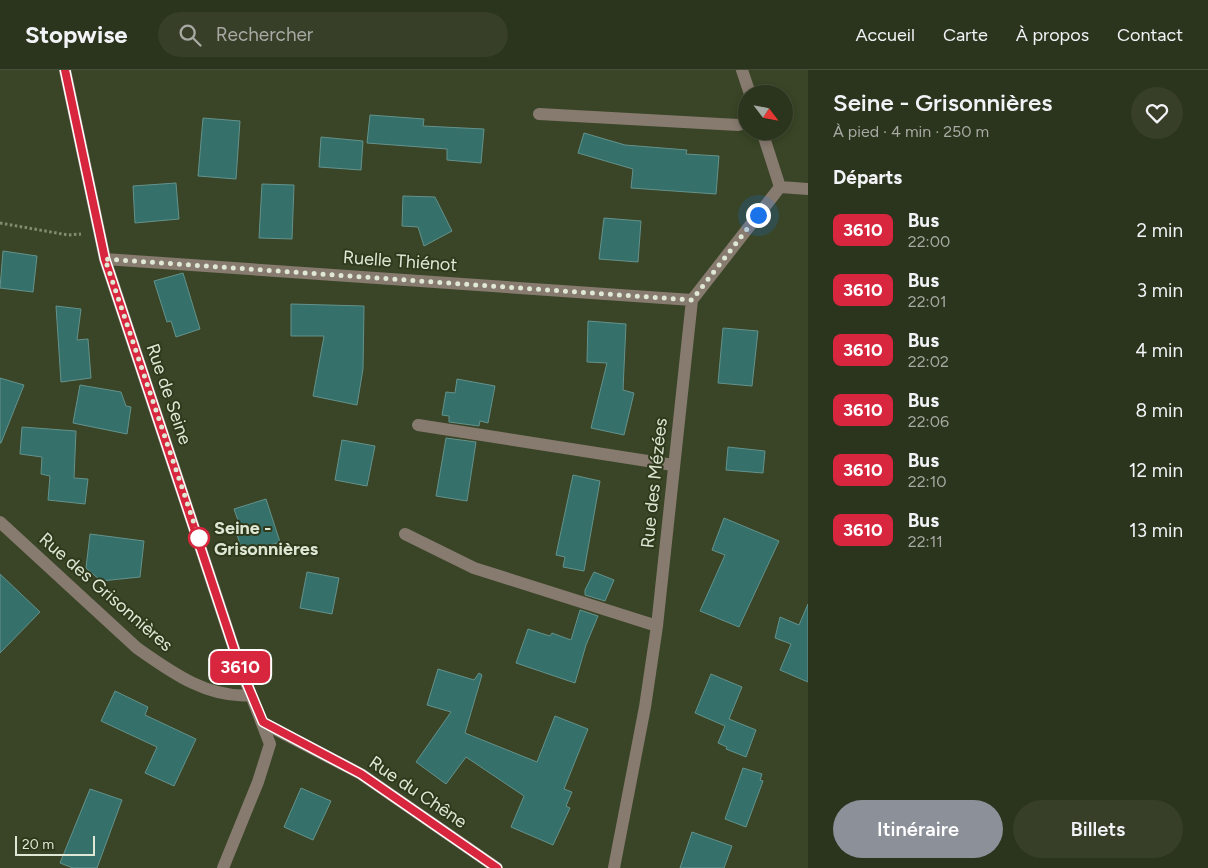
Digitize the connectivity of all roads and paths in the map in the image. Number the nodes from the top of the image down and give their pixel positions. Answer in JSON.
{"nodes":[{"id":1,"x":65,"y":70,"type":"edge"},
{"id":2,"x":742,"y":70,"type":"edge"},
{"id":3,"x":747,"y":85,"type":"edge"},
{"id":4,"x":539,"y":114,"type":"dead end"},
{"id":5,"x":738,"y":125,"type":"edge"},
{"id":6,"x":765,"y":140,"type":"edge"},
{"id":7,"x":780,"y":187,"type":"junction"},
{"id":8,"x":808,"y":189,"type":"edge"},
{"id":9,"x":0,"y":223,"type":"edge"},
{"id":10,"x":102,"y":233,"type":"junction"},
{"id":11,"x":105,"y":259,"type":"junction"},
{"id":12,"x":692,"y":300,"type":"junction"},
{"id":13,"x":418,"y":425,"type":"dead end"},
{"id":14,"x":673,"y":465,"type":"junction"},
{"id":15,"x":0,"y":522,"type":"edge"},
{"id":16,"x":405,"y":534,"type":"dead end"},
{"id":17,"x":657,"y":626,"type":"junction"},
{"id":18,"x":251,"y":695,"type":"junction"},
{"id":19,"x":263,"y":722,"type":"junction"},
{"id":20,"x":223,"y":868,"type":"edge"},
{"id":21,"x":497,"y":868,"type":"edge"},
{"id":22,"x":614,"y":868,"type":"edge"}],
"edges":[{"from":1,"to":10,"type":"street","name":"Rue de Seine"},
{"from":2,"to":3,"type":"street"},
{"from":4,"to":5,"type":"street"},
{"from":6,"to":7,"type":"street"},
{"from":7,"to":8,"type":"street"},
{"from":7,"to":12,"type":"street"},
{"from":9,"to":10,"type":"path"},
{"from":10,"to":11,"type":"street","name":"Rue de Seine"},
{"from":11,"to":12,"type":"street","name":"Ruelle Thiénot"},
{"from":11,"to":18,"type":"street","name":"Rue de Seine"},
{"from":12,"to":14,"type":"street","name":"Rue des Mézées"},
{"from":13,"to":14,"type":"street"},
{"from":14,"to":17,"type":"street","name":"Rue des Mézées"},
{"from":15,"to":18,"type":"street","name":"Rue des Grisonnières"},
{"from":16,"to":17,"type":"street"},
{"from":17,"to":22,"type":"street","name":"Rue des Mézées"},
{"from":18,"to":19,"type":"street","name":"Rue de Seine"},
{"from":19,"to":20,"type":"street","name":"Rue de Seine"},
{"from":19,"to":21,"type":"street","name":"Rue du Chêne"}]}
